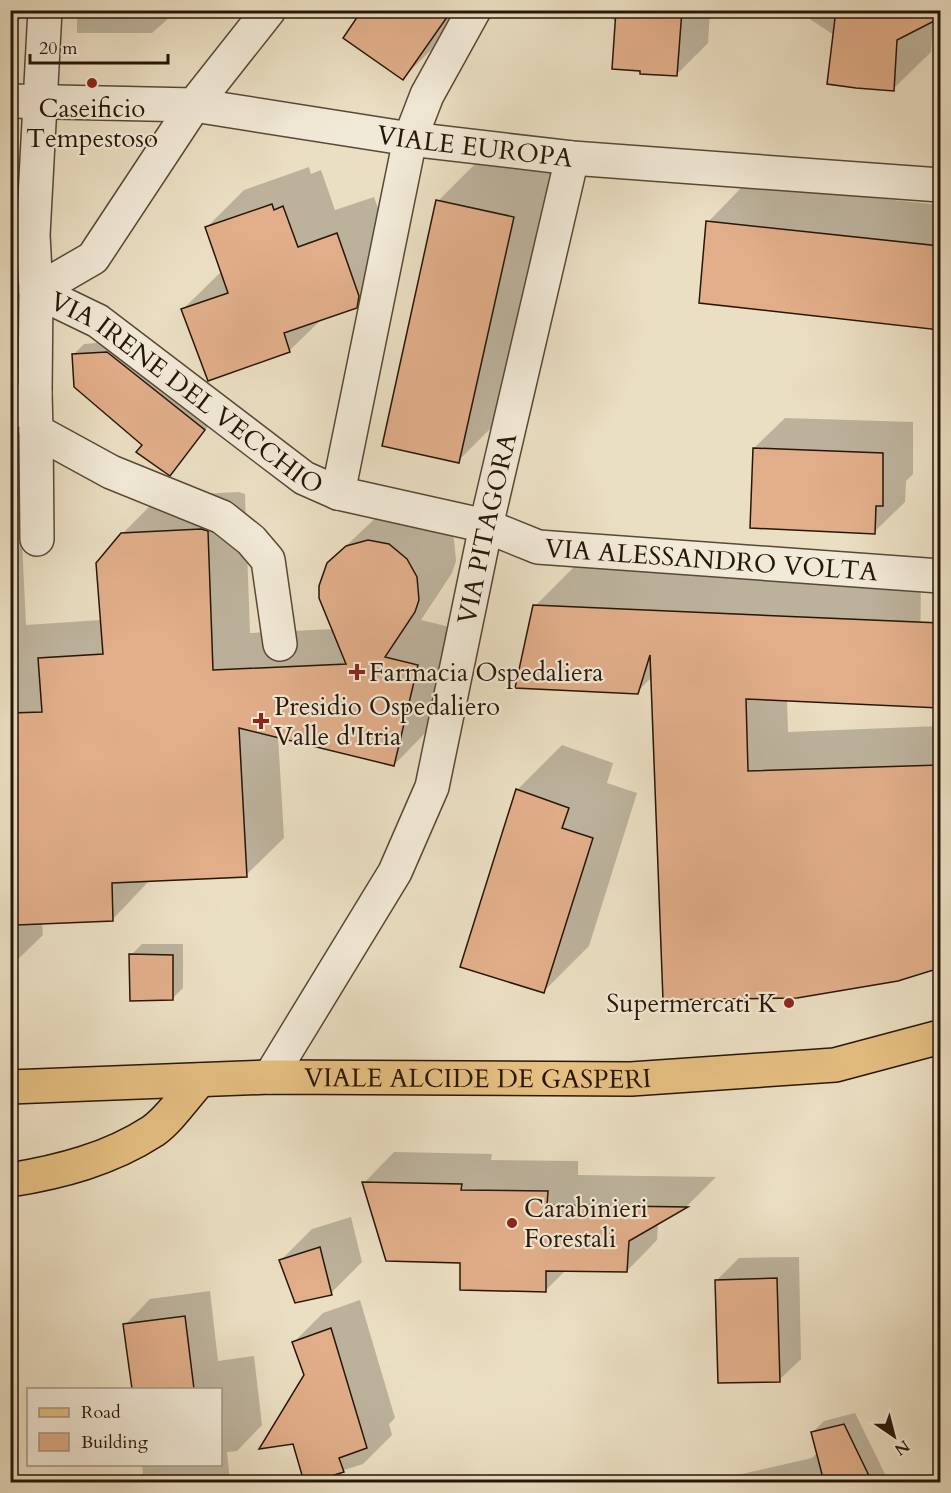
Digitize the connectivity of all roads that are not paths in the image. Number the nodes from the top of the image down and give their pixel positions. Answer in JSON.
{"nodes":[{"id":1,"x":45,"y":10,"type":"edge"},
{"id":2,"x":269,"y":10,"type":"edge"},
{"id":3,"x":474,"y":10,"type":"edge"},
{"id":4,"x":26,"y":102,"type":"edge"},
{"id":5,"x":194,"y":105,"type":"junction"},
{"id":6,"x":410,"y":139,"type":"junction"},
{"id":7,"x":572,"y":158,"type":"junction"},
{"id":8,"x":940,"y":185,"type":"edge"},
{"id":9,"x":23,"y":202,"type":"edge"},
{"id":10,"x":22,"y":244,"type":"edge"},
{"id":11,"x":36,"y":291,"type":"junction"},
{"id":12,"x":23,"y":422,"type":"edge"},
{"id":13,"x":338,"y":493,"type":"junction"},
{"id":14,"x":486,"y":526,"type":"junction"},
{"id":15,"x":38,"y":539,"type":"dead end"},
{"id":16,"x":940,"y":576,"type":"edge"},
{"id":17,"x":280,"y":644,"type":"dead end"},
{"id":18,"x":940,"y":1037,"type":"edge"},
{"id":19,"x":270,"y":1077,"type":"junction"},
{"id":20,"x":200,"y":1080,"type":"junction"},
{"id":21,"x":15,"y":1094,"type":"edge"},
{"id":22,"x":10,"y":1180,"type":"edge"}],
"edges":[{"from":1,"to":4,"type":"street","name":"VIA IRENE DEL VECCHIO"},
{"from":2,"to":5,"type":"street","name":"VIA IRENE DEL VECCHIO"},
{"from":3,"to":6,"type":"street","name":"VIA IRENE DEL VECCHIO"},
{"from":4,"to":5,"type":"street","name":"VIALE EUROPA"},
{"from":4,"to":9,"type":"street","name":"VIA IRENE DEL VECCHIO"},
{"from":5,"to":6,"type":"street","name":"VIALE EUROPA"},
{"from":5,"to":11,"type":"street","name":"VIA IRENE DEL VECCHIO"},
{"from":6,"to":7,"type":"street","name":"VIALE EUROPA"},
{"from":6,"to":13,"type":"street","name":"VIA IRENE DEL VECCHIO"},
{"from":7,"to":8,"type":"street","name":"VIALE EUROPA"},
{"from":7,"to":14,"type":"street","name":"VIA PITAGORA"},
{"from":9,"to":10,"type":"street","name":"VIA IRENE DEL VECCHIO"},
{"from":10,"to":11,"type":"street","name":"VIA IRENE DEL VECCHIO"},
{"from":11,"to":12,"type":"street"},
{"from":11,"to":13,"type":"street","name":"VIA IRENE DEL VECCHIO"},
{"from":12,"to":15,"type":"street"},
{"from":12,"to":17,"type":"street"},
{"from":13,"to":14,"type":"street","name":"VIA IRENE DEL VECCHIO"},
{"from":14,"to":16,"type":"street","name":"VIA ALESSANDRO VOLTA"},
{"from":14,"to":19,"type":"street","name":"VIA PITAGORA"},
{"from":18,"to":19,"type":"main road","name":"VIALE ALCIDE DE GASPERI"},
{"from":19,"to":20,"type":"main road","name":"VIALE ALCIDE DE GASPERI"},
{"from":20,"to":21,"type":"main road","name":"VIALE ALCIDE DE GASPERI"},
{"from":20,"to":22,"type":"main road"}]}
